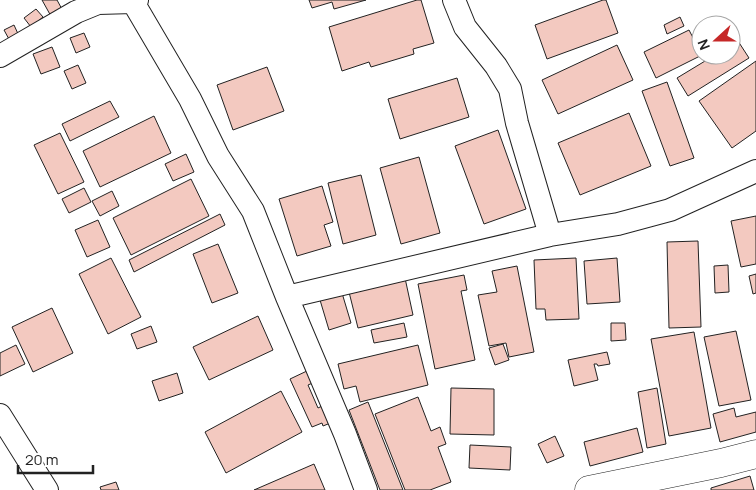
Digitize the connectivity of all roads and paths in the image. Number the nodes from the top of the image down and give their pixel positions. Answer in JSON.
{"nodes":[{"id":1,"x":454,"y":0,"type":"edge"},
{"id":2,"x":135,"y":1,"type":"edge"},
{"id":3,"x":0,"y":56,"type":"edge"},
{"id":4,"x":756,"y":171,"type":"edge"},
{"id":5,"x":550,"y":235,"type":"junction"},
{"id":6,"x":287,"y":297,"type":"junction"},
{"id":7,"x":0,"y":415,"type":"edge"},
{"id":8,"x":756,"y":454,"type":"edge"},
{"id":9,"x":48,"y":490,"type":"edge"},
{"id":10,"x":366,"y":490,"type":"edge"},
{"id":11,"x":589,"y":490,"type":"edge"}],
"edges":[{"from":1,"to":5,"type":"street"},
{"from":2,"to":3,"type":"street"},
{"from":2,"to":6,"type":"street"},
{"from":4,"to":5,"type":"street"},
{"from":5,"to":6,"type":"street"},
{"from":6,"to":10,"type":"street"},
{"from":7,"to":9,"type":"street"},
{"from":8,"to":11,"type":"street"}]}
